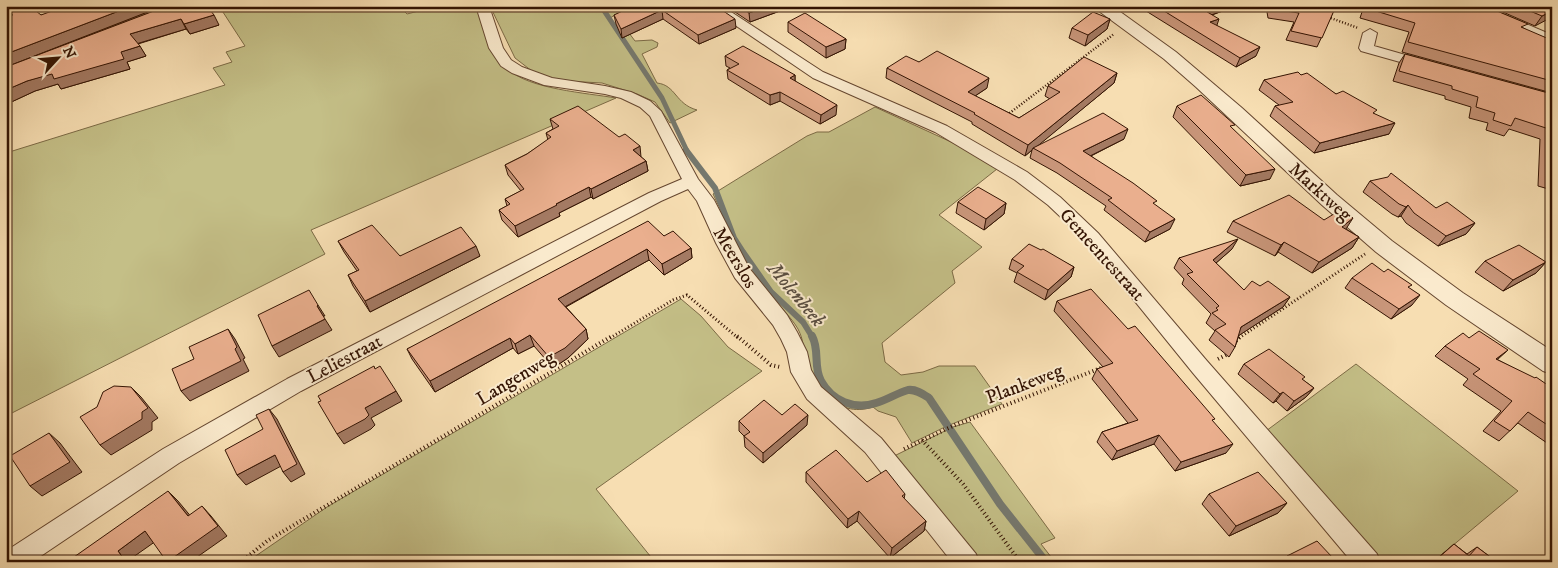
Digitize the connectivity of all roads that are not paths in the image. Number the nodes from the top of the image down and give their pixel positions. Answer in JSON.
{"nodes":[{"id":1,"x":482,"y":6,"type":"edge"},
{"id":2,"x":713,"y":6,"type":"edge"},
{"id":3,"x":1100,"y":6,"type":"edge"},
{"id":4,"x":1472,"y":6,"type":"edge"},
{"id":5,"x":1370,"y":33,"type":"dead end"},
{"id":6,"x":1552,"y":40,"type":"edge"},
{"id":7,"x":1440,"y":69,"type":"edge"},
{"id":8,"x":691,"y":181,"type":"junction"},
{"id":9,"x":1552,"y":364,"type":"edge"},
{"id":10,"x":11,"y":562,"type":"edge"},
{"id":11,"x":967,"y":562,"type":"edge"},
{"id":12,"x":1368,"y":562,"type":"edge"}],
"edges":[{"from":1,"to":8,"type":"street","name":"Meerslos"},
{"from":2,"to":12,"type":"street","name":"Gemeentestraat"},
{"from":3,"to":9,"type":"street","name":"Marktweg"},
{"from":4,"to":6,"type":"street"},
{"from":5,"to":7,"type":"street"},
{"from":8,"to":10,"type":"street","name":"Leliestraat"},
{"from":8,"to":11,"type":"street","name":"Meerslos"}]}
